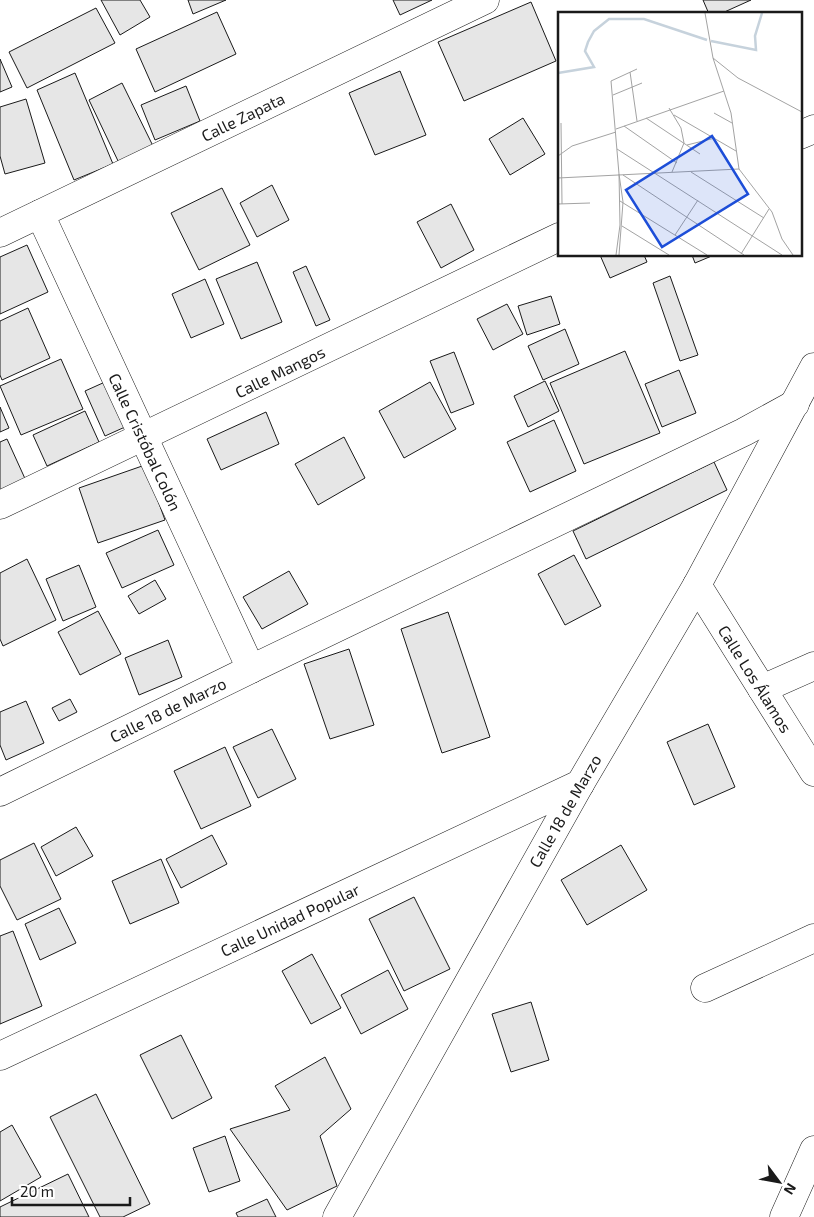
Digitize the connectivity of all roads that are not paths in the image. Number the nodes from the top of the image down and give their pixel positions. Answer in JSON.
{"nodes":[{"id":1,"x":485,"y":0,"type":"edge"},
{"id":2,"x":814,"y":129,"type":"edge"},
{"id":3,"x":802,"y":133,"type":"edge"},
{"id":4,"x":40,"y":214,"type":"junction"},
{"id":5,"x":0,"y":233,"type":"edge"},
{"id":6,"x":558,"y":237,"type":"edge"},
{"id":7,"x":814,"y":367,"type":"edge"},
{"id":8,"x":804,"y":400,"type":"edge"},
{"id":9,"x":144,"y":437,"type":"junction"},
{"id":10,"x":0,"y":505,"type":"edge"},
{"id":11,"x":697,"y":585,"type":"junction"},
{"id":12,"x":814,"y":666,"type":"edge"},
{"id":13,"x":251,"y":669,"type":"junction"},
{"id":14,"x":762,"y":689,"type":"junction"},
{"id":15,"x":814,"y":772,"type":"edge"},
{"id":16,"x":580,"y":784,"type":"junction"},
{"id":17,"x":0,"y":792,"type":"edge"},
{"id":18,"x":814,"y":938,"type":"edge"},
{"id":19,"x":705,"y":988,"type":"dead end"},
{"id":20,"x":0,"y":1056,"type":"edge"},
{"id":21,"x":814,"y":1150,"type":"edge"},
{"id":22,"x":337,"y":1217,"type":"edge"},
{"id":23,"x":784,"y":1217,"type":"edge"}],
"edges":[{"from":1,"to":4,"type":"street","name":"Calle Zapata"},
{"from":2,"to":3,"type":"street"},
{"from":4,"to":5,"type":"street","name":"Calle Zapata"},
{"from":4,"to":9,"type":"street","name":"Calle Cristóbal Colón"},
{"from":6,"to":9,"type":"street","name":"Calle Mangos"},
{"from":7,"to":8,"type":"street","name":"Calle 18 de Marzo"},
{"from":8,"to":11,"type":"street","name":"Calle 18 de Marzo"},
{"from":8,"to":13,"type":"street","name":"Calle 18 de Marzo"},
{"from":9,"to":10,"type":"street","name":"Calle Mangos"},
{"from":9,"to":13,"type":"street","name":"Calle Cristóbal Colón"},
{"from":11,"to":14,"type":"street","name":"Calle Los Álamos"},
{"from":11,"to":16,"type":"street","name":"Calle 18 de Marzo"},
{"from":12,"to":14,"type":"street"},
{"from":13,"to":17,"type":"street","name":"Calle 18 de Marzo"},
{"from":14,"to":15,"type":"street","name":"Calle Los Álamos"},
{"from":16,"to":20,"type":"street","name":"Calle Unidad Popular"},
{"from":16,"to":22,"type":"street","name":"Calle 18 de Marzo"},
{"from":18,"to":19,"type":"street"},
{"from":21,"to":23,"type":"street"}]}
